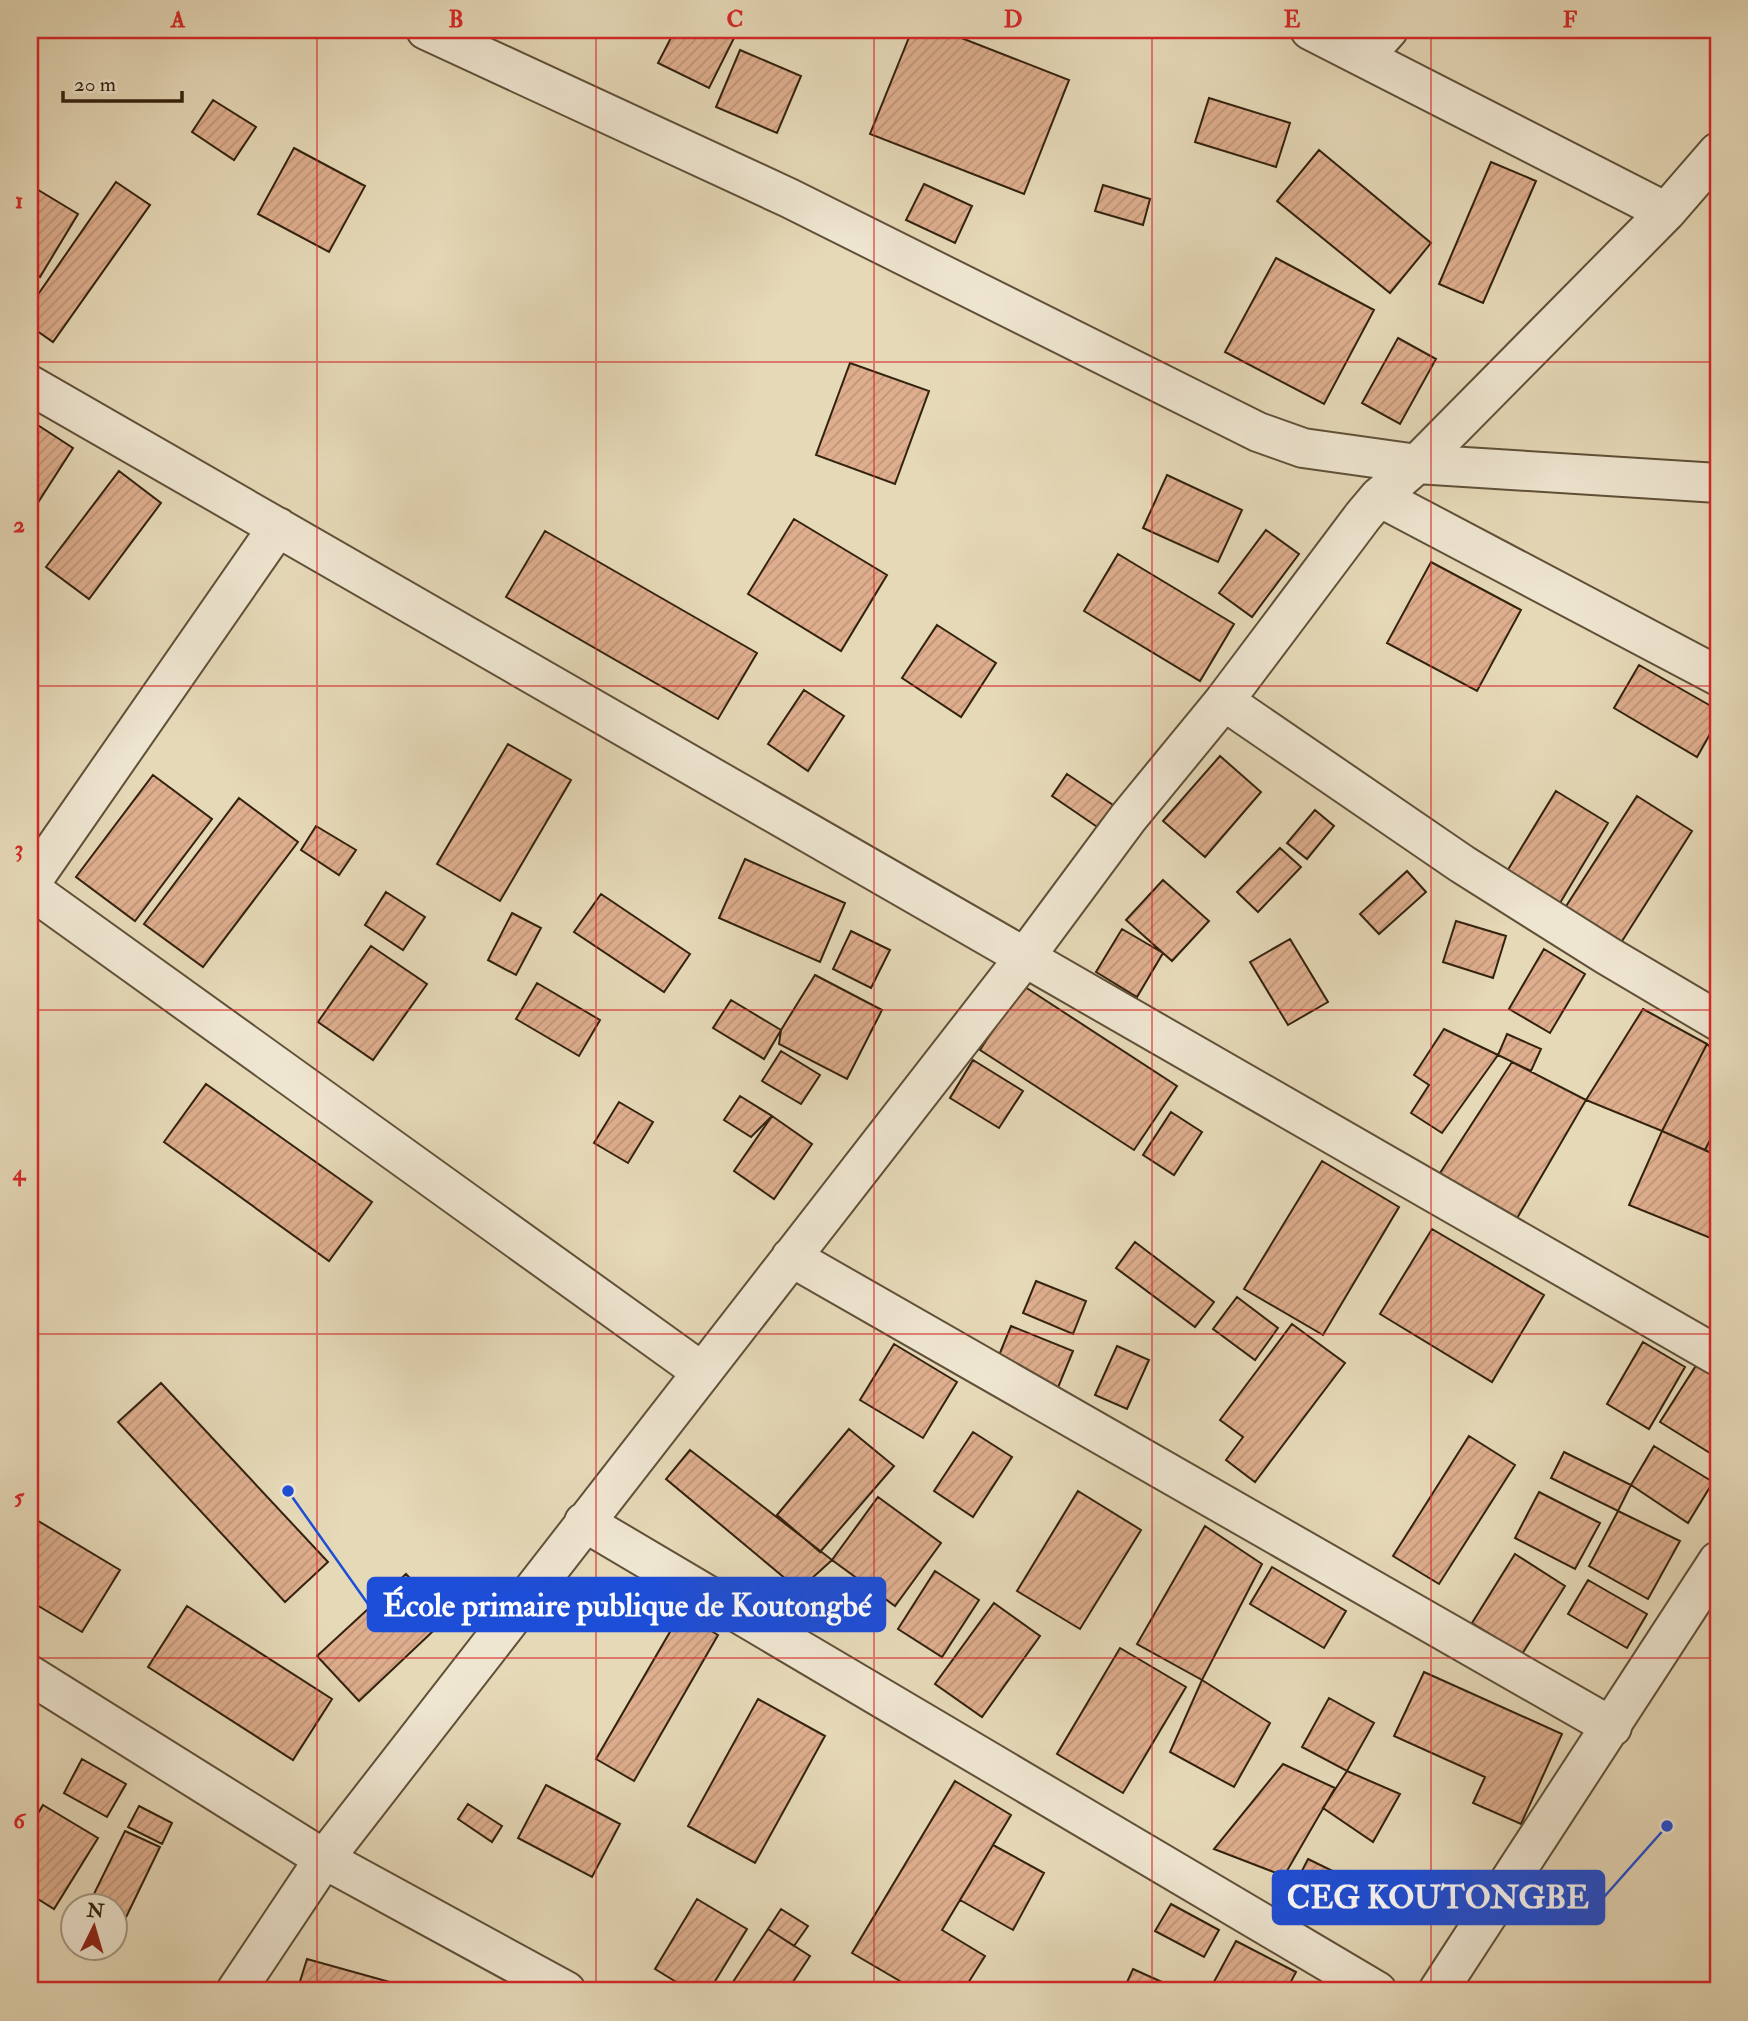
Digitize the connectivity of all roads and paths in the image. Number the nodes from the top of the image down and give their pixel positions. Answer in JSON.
{"nodes":[{"id":1,"x":426,"y":30,"type":"edge"},
{"id":2,"x":1310,"y":30,"type":"edge"},
{"id":3,"x":1376,"y":43,"type":"edge"},
{"id":4,"x":1714,"y":162,"type":"edge"},
{"id":5,"x":1666,"y":212,"type":"junction"},
{"id":6,"x":30,"y":385,"type":"edge"},
{"id":7,"x":1417,"y":464,"type":"junction"},
{"id":8,"x":1718,"y":483,"type":"edge"},
{"id":9,"x":1379,"y":497,"type":"junction"},
{"id":10,"x":278,"y":527,"type":"junction"},
{"id":11,"x":1718,"y":676,"type":"edge"},
{"id":12,"x":1224,"y":701,"type":"junction"},
{"id":13,"x":30,"y":887,"type":"edge"},
{"id":14,"x":1025,"y":957,"type":"junction"},
{"id":15,"x":1718,"y":1021,"type":"edge"},
{"id":16,"x":791,"y":1257,"type":"junction"},
{"id":17,"x":1718,"y":1356,"type":"edge"},
{"id":18,"x":702,"y":1372,"type":"junction"},
{"id":19,"x":584,"y":1522,"type":"junction"},
{"id":20,"x":1718,"y":1561,"type":"edge"},
{"id":21,"x":30,"y":1675,"type":"edge"},
{"id":22,"x":1612,"y":1727,"type":"junction"},
{"id":23,"x":324,"y":1859,"type":"junction"},
{"id":24,"x":236,"y":1991,"type":"edge"},
{"id":25,"x":566,"y":1991,"type":"edge"},
{"id":26,"x":1377,"y":1991,"type":"edge"},
{"id":27,"x":1438,"y":1991,"type":"edge"}],
"edges":[{"from":1,"to":7,"type":"street"},
{"from":2,"to":3,"type":"street"},
{"from":3,"to":5,"type":"street"},
{"from":4,"to":5,"type":"street"},
{"from":5,"to":7,"type":"street"},
{"from":6,"to":10,"type":"street"},
{"from":7,"to":8,"type":"street"},
{"from":7,"to":9,"type":"street"},
{"from":9,"to":11,"type":"street"},
{"from":9,"to":12,"type":"street"},
{"from":10,"to":13,"type":"street"},
{"from":10,"to":14,"type":"street"},
{"from":12,"to":14,"type":"street"},
{"from":12,"to":15,"type":"street"},
{"from":13,"to":18,"type":"street"},
{"from":14,"to":16,"type":"street"},
{"from":14,"to":17,"type":"street"},
{"from":16,"to":18,"type":"street"},
{"from":16,"to":22,"type":"street"},
{"from":18,"to":19,"type":"street"},
{"from":19,"to":23,"type":"street"},
{"from":19,"to":26,"type":"street"},
{"from":20,"to":22,"type":"street"},
{"from":21,"to":23,"type":"street"},
{"from":22,"to":27,"type":"street"},
{"from":23,"to":24,"type":"street"},
{"from":23,"to":25,"type":"street"}]}
